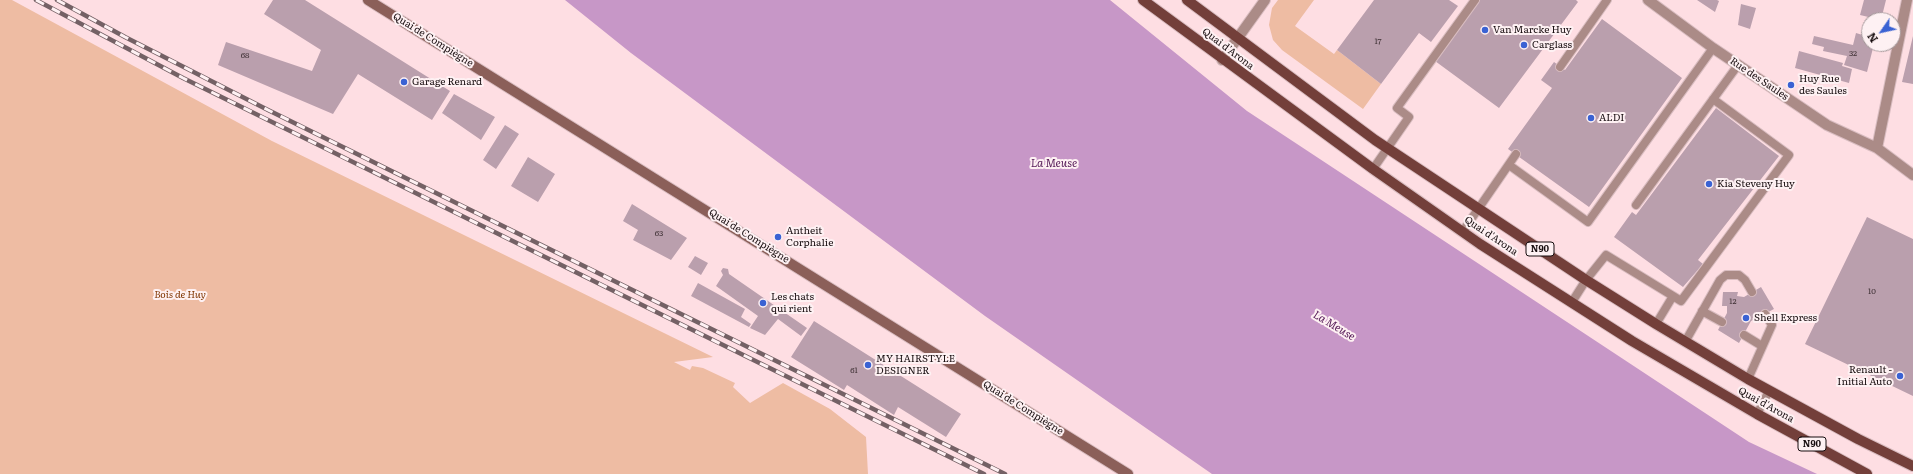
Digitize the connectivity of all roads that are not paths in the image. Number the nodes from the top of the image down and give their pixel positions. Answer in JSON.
{"nodes":[{"id":1,"x":368,"y":0,"type":"edge"},
{"id":2,"x":1143,"y":0,"type":"edge"},
{"id":3,"x":1187,"y":0,"type":"edge"},
{"id":4,"x":1265,"y":0,"type":"edge"},
{"id":5,"x":1475,"y":0,"type":"edge"},
{"id":6,"x":1607,"y":0,"type":"edge"},
{"id":7,"x":1648,"y":0,"type":"edge"},
{"id":8,"x":1907,"y":0,"type":"edge"},
{"id":9,"x":1237,"y":39,"type":"junction"},
{"id":10,"x":1713,"y":48,"type":"junction"},
{"id":11,"x":1222,"y":60,"type":"junction"},
{"id":12,"x":1738,"y":65,"type":"junction"},
{"id":13,"x":1560,"y":67,"type":"dead end"},
{"id":14,"x":1713,"y":99,"type":"junction"},
{"id":15,"x":1387,"y":148,"type":"junction"},
{"id":16,"x":1877,"y":148,"type":"junction"},
{"id":17,"x":1516,"y":154,"type":"dead end"},
{"id":18,"x":1509,"y":164,"type":"junction"},
{"id":19,"x":1373,"y":170,"type":"junction"},
{"id":20,"x":1913,"y":175,"type":"edge"},
{"id":21,"x":1636,"y":206,"type":"dead end"},
{"id":22,"x":1478,"y":208,"type":"junction"},
{"id":23,"x":1463,"y":231,"type":"junction"},
{"id":24,"x":1586,"y":280,"type":"junction"},
{"id":25,"x":1752,"y":292,"type":"dead end"},
{"id":26,"x":1673,"y":296,"type":"junction"},
{"id":27,"x":1572,"y":302,"type":"junction"},
{"id":28,"x":1702,"y":311,"type":"junction"},
{"id":29,"x":1765,"y":314,"type":"dead end"},
{"id":30,"x":1722,"y":322,"type":"dead end"},
{"id":31,"x":1656,"y":324,"type":"junction"},
{"id":32,"x":1744,"y":335,"type":"dead end"},
{"id":33,"x":1685,"y":342,"type":"junction"},
{"id":34,"x":1762,"y":346,"type":"junction"},
{"id":35,"x":1748,"y":379,"type":"junction"},
{"id":36,"x":1769,"y":391,"type":"junction"},
{"id":37,"x":1757,"y":414,"type":"junction"},
{"id":38,"x":1913,"y":466,"type":"edge"},
{"id":39,"x":1128,"y":474,"type":"edge"},
{"id":40,"x":1867,"y":474,"type":"edge"}],
"edges":[{"from":1,"to":39,"type":"main road","name":"Quai de Compiègne"},
{"from":2,"to":11,"type":"main road","name":"Quai d'Arona","number":"N90"},
{"from":3,"to":9,"type":"main road","name":"Quai d'Arona","number":"N90"},
{"from":4,"to":9,"type":"street"},
{"from":5,"to":15,"type":"lane"},
{"from":6,"to":13,"type":"lane"},
{"from":7,"to":10,"type":"street","name":"Rue des Saules"},
{"from":8,"to":16,"type":"street"},
{"from":9,"to":11,"type":"street"},
{"from":9,"to":15,"type":"main road","name":"Quai d'Arona","number":"N90"},
{"from":10,"to":12,"type":"street","name":"Rue des Saules"},
{"from":10,"to":18,"type":"lane"},
{"from":11,"to":19,"type":"main road","name":"Quai d'Arona","number":"N90"},
{"from":12,"to":14,"type":"lane"},
{"from":12,"to":16,"type":"street","name":"Rue des Saules"},
{"from":14,"to":21,"type":"lane"},
{"from":14,"to":26,"type":"lane"},
{"from":15,"to":19,"type":"lane"},
{"from":15,"to":22,"type":"main road","name":"Quai d'Arona","number":"N90"},
{"from":16,"to":20,"type":"street","name":"Rue des Saules"},
{"from":17,"to":18,"type":"lane"},
{"from":18,"to":22,"type":"lane"},
{"from":19,"to":23,"type":"main road","name":"Quai d'Arona","number":"N90"},
{"from":22,"to":23,"type":"lane"},
{"from":22,"to":24,"type":"main road","name":"Quai d'Arona","number":"N90"},
{"from":23,"to":27,"type":"main road","name":"Quai d'Arona","number":"N90"},
{"from":24,"to":26,"type":"lane"},
{"from":24,"to":27,"type":"lane"},
{"from":24,"to":31,"type":"main road","name":"Quai d'Arona","number":"N90"},
{"from":25,"to":28,"type":"lane"},
{"from":26,"to":31,"type":"lane"},
{"from":27,"to":37,"type":"main road","name":"Quai d'Arona","number":"N90"},
{"from":28,"to":30,"type":"lane"},
{"from":28,"to":33,"type":"lane"},
{"from":29,"to":34,"type":"lane"},
{"from":31,"to":33,"type":"main road","name":"Quai d'Arona","number":"N90"},
{"from":32,"to":34,"type":"lane"},
{"from":33,"to":35,"type":"main road","name":"Quai d'Arona","number":"N90"},
{"from":34,"to":35,"type":"lane"},
{"from":35,"to":36,"type":"main road","name":"Quai d'Arona","number":"N90"},
{"from":36,"to":37,"type":"lane"},
{"from":36,"to":38,"type":"main road","name":"Quai d'Arona","number":"N90"},
{"from":37,"to":40,"type":"main road","name":"Quai d'Arona","number":"N90"}]}
